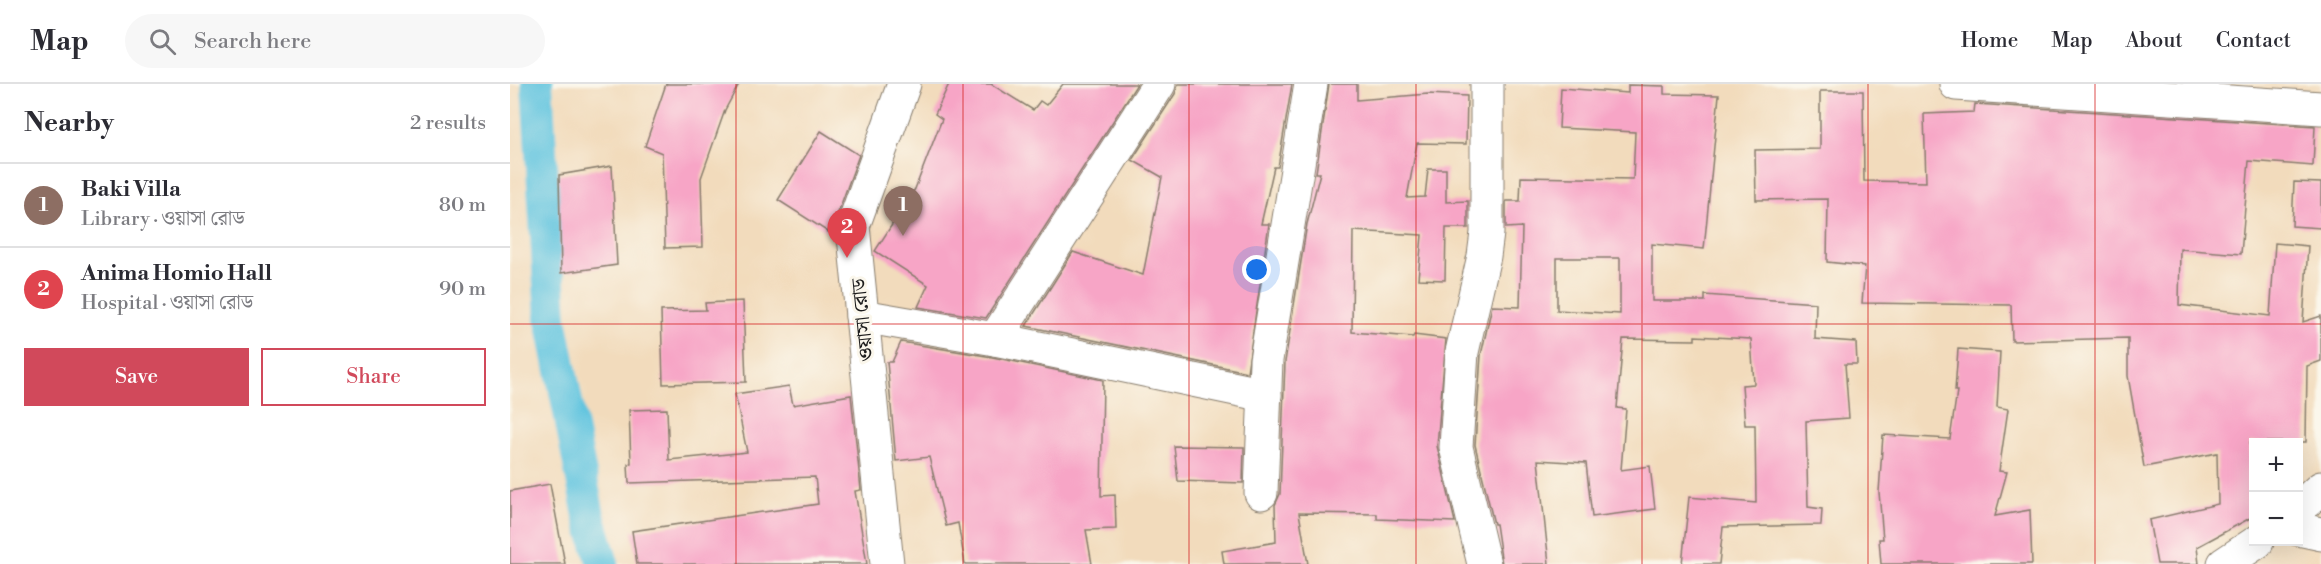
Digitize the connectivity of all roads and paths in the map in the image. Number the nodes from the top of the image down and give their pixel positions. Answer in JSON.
{"nodes":[{"id":1,"x":904,"y":84,"type":"edge"},
{"id":2,"x":1159,"y":84,"type":"edge"},
{"id":3,"x":1311,"y":84,"type":"edge"},
{"id":4,"x":1487,"y":84,"type":"edge"},
{"id":5,"x":1956,"y":84,"type":"edge"},
{"id":6,"x":2182,"y":91,"type":"edge"},
{"id":7,"x":2321,"y":108,"type":"edge"},
{"id":8,"x":862,"y":316,"type":"junction"},
{"id":9,"x":995,"y":339,"type":"junction"},
{"id":10,"x":1265,"y":395,"type":"junction"},
{"id":11,"x":2321,"y":488,"type":"edge"},
{"id":12,"x":1261,"y":494,"type":"dead end"},
{"id":13,"x":2303,"y":504,"type":"edge"},
{"id":14,"x":2303,"y":530,"type":"edge"},
{"id":15,"x":2321,"y":534,"type":"edge"},
{"id":16,"x":2251,"y":546,"type":"edge"},
{"id":17,"x":886,"y":564,"type":"edge"},
{"id":18,"x":1484,"y":564,"type":"edge"},
{"id":19,"x":2224,"y":564,"type":"edge"}],
"edges":[{"from":1,"to":8,"type":"street","name":"ওয়াসা রোড"},
{"from":2,"to":9,"type":"street"},
{"from":3,"to":10,"type":"street"},
{"from":4,"to":18,"type":"street"},
{"from":5,"to":6,"type":"street"},
{"from":6,"to":7,"type":"street"},
{"from":8,"to":9,"type":"street"},
{"from":8,"to":17,"type":"street","name":"ওয়াসা রোড"},
{"from":9,"to":10,"type":"street"},
{"from":10,"to":12,"type":"street"},
{"from":11,"to":13,"type":"street"},
{"from":14,"to":15,"type":"street"},
{"from":16,"to":19,"type":"street"}]}
